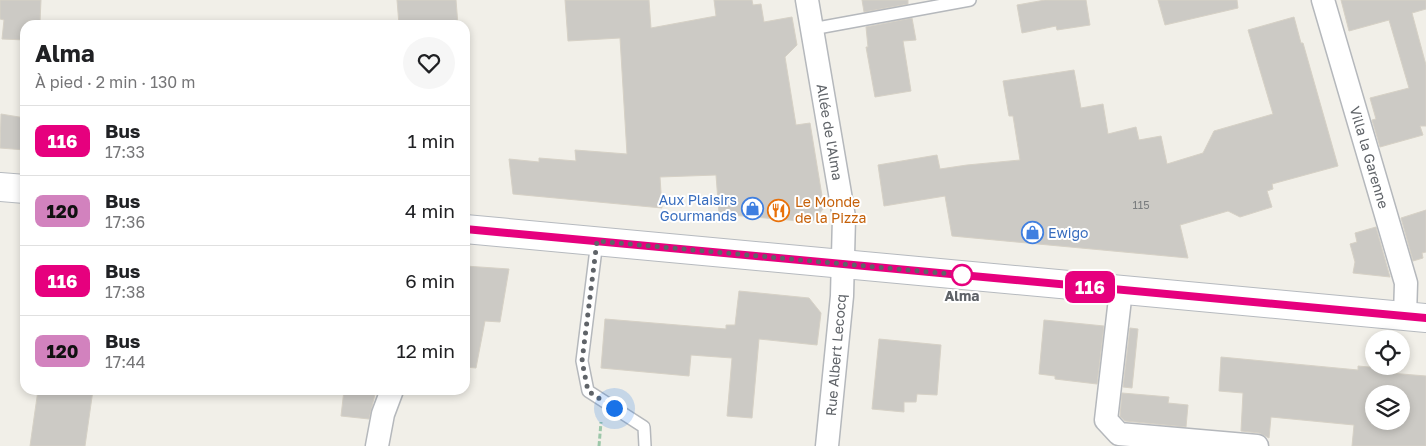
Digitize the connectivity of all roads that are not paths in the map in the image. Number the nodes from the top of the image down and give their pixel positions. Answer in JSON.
{"nodes":[{"id":1,"x":807,"y":0,"type":"edge"},
{"id":2,"x":970,"y":0,"type":"edge"},
{"id":3,"x":1323,"y":0,"type":"edge"},
{"id":4,"x":812,"y":28,"type":"junction"},
{"id":5,"x":0,"y":187,"type":"edge"},
{"id":6,"x":20,"y":189,"type":"edge"},
{"id":7,"x":470,"y":229,"type":"edge"},
{"id":8,"x":597,"y":241,"type":"junction"},
{"id":9,"x":843,"y":264,"type":"junction"},
{"id":10,"x":1121,"y":290,"type":"junction"},
{"id":11,"x":1416,"y":317,"type":"edge"},
{"id":12,"x":390,"y":395,"type":"edge"},
{"id":13,"x":377,"y":446,"type":"edge"},
{"id":14,"x":645,"y":446,"type":"edge"},
{"id":15,"x":827,"y":446,"type":"edge"},
{"id":16,"x":1257,"y":446,"type":"edge"}],
"edges":[{"from":1,"to":4,"type":"street","name":"Allée de l'Alma"},
{"from":2,"to":4,"type":"lane"},
{"from":3,"to":11,"type":"street","name":"Villa la Garenne"},
{"from":4,"to":9,"type":"street","name":"Allée de l'Alma"},
{"from":5,"to":6,"type":"main road"},
{"from":7,"to":8,"type":"main road"},
{"from":8,"to":9,"type":"main road"},
{"from":8,"to":14,"type":"lane"},
{"from":9,"to":10,"type":"main road"},
{"from":9,"to":15,"type":"street","name":"Rue Albert Lecocq"},
{"from":10,"to":11,"type":"main road"},
{"from":10,"to":16,"type":"street"},
{"from":12,"to":13,"type":"street"}]}
